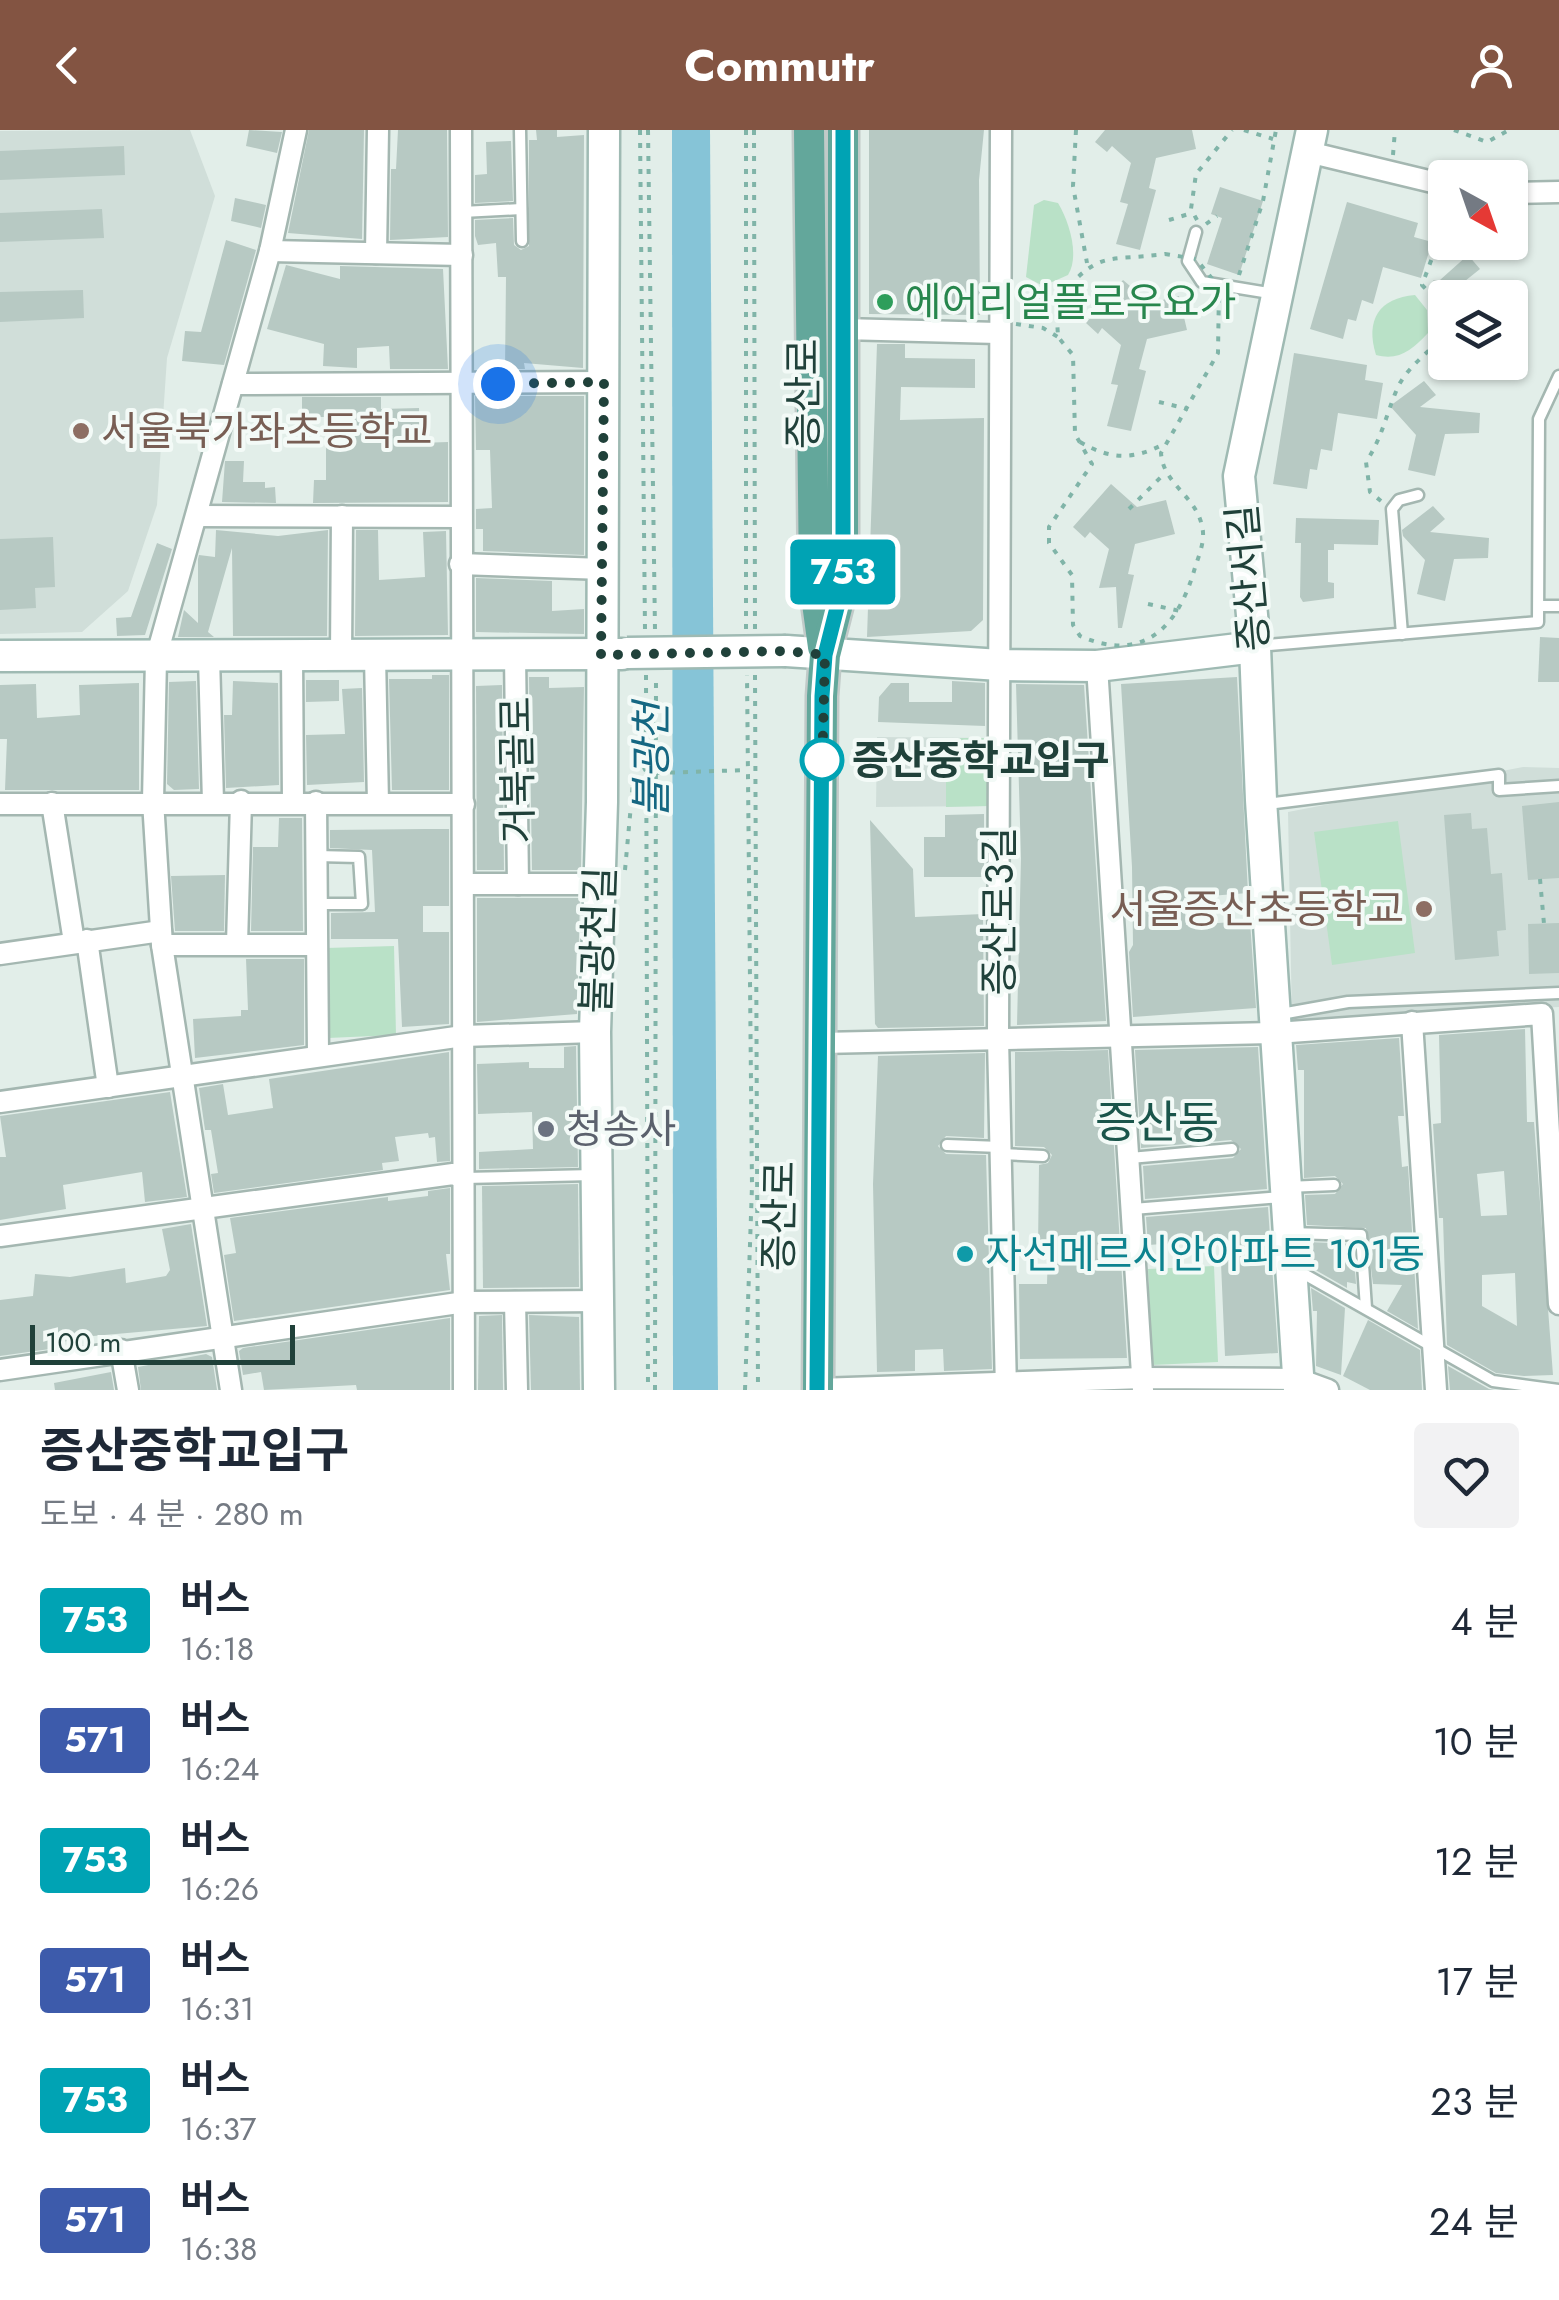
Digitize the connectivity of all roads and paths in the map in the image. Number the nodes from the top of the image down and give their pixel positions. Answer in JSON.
{"nodes":[{"id":1,"x":296,"y":130,"type":"edge"},
{"id":2,"x":378,"y":130,"type":"edge"},
{"id":3,"x":462,"y":130,"type":"edge"},
{"id":4,"x":520,"y":130,"type":"edge"},
{"id":5,"x":604,"y":130,"type":"edge"},
{"id":6,"x":640,"y":130,"type":"edge"},
{"id":7,"x":648,"y":130,"type":"edge"},
{"id":8,"x":746,"y":130,"type":"edge"},
{"id":9,"x":754,"y":130,"type":"edge"},
{"id":10,"x":809,"y":130,"type":"edge"},
{"id":11,"x":843,"y":130,"type":"edge"},
{"id":12,"x":1001,"y":130,"type":"edge"},
{"id":13,"x":1076,"y":130,"type":"edge"},
{"id":14,"x":1232,"y":130,"type":"edge"},
{"id":15,"x":1244,"y":130,"type":"edge"},
{"id":16,"x":1276,"y":130,"type":"edge"},
{"id":17,"x":1395,"y":130,"type":"edge"},
{"id":18,"x":1454,"y":130,"type":"edge"},
{"id":19,"x":1509,"y":130,"type":"edge"},
{"id":20,"x":1274,"y":139,"type":"junction"},
{"id":21,"x":1310,"y":141,"type":"edge"},
{"id":22,"x":1392,"y":170,"type":"junction"},
{"id":23,"x":1428,"y":180,"type":"edge"},
{"id":24,"x":1559,"y":192,"type":"edge"},
{"id":25,"x":1528,"y":193,"type":"edge"},
{"id":26,"x":521,"y":209,"type":"junction"},
{"id":27,"x":462,"y":212,"type":"junction"},
{"id":28,"x":1192,"y":213,"type":"junction"},
{"id":29,"x":1217,"y":216,"type":"dead end"},
{"id":30,"x":1168,"y":220,"type":"dead end"},
{"id":31,"x":1196,"y":232,"type":"dead end"},
{"id":32,"x":522,"y":242,"type":"dead end"},
{"id":33,"x":270,"y":252,"type":"junction"},
{"id":34,"x":376,"y":253,"type":"junction"},
{"id":35,"x":462,"y":254,"type":"junction"},
{"id":36,"x":1188,"y":257,"type":"junction"},
{"id":37,"x":1431,"y":260,"type":"edge"},
{"id":38,"x":1088,"y":265,"type":"junction"},
{"id":39,"x":1239,"y":275,"type":"dead end"},
{"id":40,"x":1216,"y":284,"type":"junction"},
{"id":41,"x":1276,"y":294,"type":"junction"},
{"id":42,"x":998,"y":328,"type":"junction"},
{"id":43,"x":842,"y":329,"type":"junction"},
{"id":44,"x":1058,"y":338,"type":"junction"},
{"id":45,"x":1559,"y":376,"type":"edge"},
{"id":46,"x":604,"y":382,"type":"junction"},
{"id":47,"x":233,"y":384,"type":"junction"},
{"id":48,"x":462,"y":384,"type":"junction"},
{"id":49,"x":1159,"y":402,"type":"dead end"},
{"id":50,"x":1188,"y":409,"type":"junction"},
{"id":51,"x":1080,"y":442,"type":"junction"},
{"id":52,"x":1164,"y":444,"type":"junction"},
{"id":53,"x":1165,"y":474,"type":"junction"},
{"id":54,"x":1418,"y":496,"type":"dead end"},
{"id":55,"x":1393,"y":507,"type":"junction"},
{"id":56,"x":1129,"y":509,"type":"dead end"},
{"id":57,"x":197,"y":516,"type":"junction"},
{"id":58,"x":342,"y":516,"type":"junction"},
{"id":59,"x":461,"y":517,"type":"junction"},
{"id":60,"x":460,"y":564,"type":"junction"},
{"id":61,"x":604,"y":569,"type":"junction"},
{"id":62,"x":1148,"y":604,"type":"dead end"},
{"id":63,"x":1540,"y":606,"type":"junction"},
{"id":64,"x":1559,"y":606,"type":"edge"},
{"id":65,"x":1180,"y":611,"type":"junction"},
{"id":66,"x":1402,"y":634,"type":"junction"},
{"id":67,"x":746,"y":638,"type":"dead end"},
{"id":68,"x":656,"y":639,"type":"dead end"},
{"id":69,"x":755,"y":646,"type":"dead end"},
{"id":70,"x":1256,"y":647,"type":"junction"},
{"id":71,"x":464,"y":655,"type":"junction"},
{"id":72,"x":515,"y":655,"type":"junction"},
{"id":73,"x":825,"y":655,"type":"junction"},
{"id":74,"x":0,"y":656,"type":"edge"},
{"id":75,"x":292,"y":656,"type":"junction"},
{"id":76,"x":341,"y":656,"type":"junction"},
{"id":77,"x":376,"y":656,"type":"junction"},
{"id":78,"x":635,"y":656,"type":"junction"},
{"id":79,"x":210,"y":657,"type":"junction"},
{"id":80,"x":746,"y":657,"type":"dead end"},
{"id":81,"x":156,"y":658,"type":"junction"},
{"id":82,"x":1000,"y":665,"type":"junction"},
{"id":83,"x":755,"y":666,"type":"dead end"},
{"id":84,"x":1097,"y":666,"type":"junction"},
{"id":85,"x":657,"y":762,"type":"junction"},
{"id":86,"x":647,"y":766,"type":"junction"},
{"id":87,"x":746,"y":770,"type":"junction"},
{"id":88,"x":657,"y":772,"type":"junction"},
{"id":89,"x":1559,"y":786,"type":"edge"},
{"id":90,"x":153,"y":801,"type":"junction"},
{"id":91,"x":242,"y":801,"type":"junction"},
{"id":92,"x":213,"y":802,"type":"junction"},
{"id":93,"x":293,"y":802,"type":"junction"},
{"id":94,"x":316,"y":802,"type":"junction"},
{"id":95,"x":52,"y":803,"type":"junction"},
{"id":96,"x":378,"y":803,"type":"junction"},
{"id":97,"x":0,"y":804,"type":"edge"},
{"id":98,"x":464,"y":804,"type":"junction"},
{"id":99,"x":1261,"y":805,"type":"junction"},
{"id":100,"x":316,"y":856,"type":"junction"},
{"id":101,"x":1540,"y":880,"type":"dead end"},
{"id":102,"x":464,"y":884,"type":"junction"},
{"id":103,"x":518,"y":884,"type":"junction"},
{"id":104,"x":612,"y":885,"type":"junction"},
{"id":105,"x":316,"y":904,"type":"junction"},
{"id":106,"x":1544,"y":924,"type":"dead end"},
{"id":107,"x":161,"y":938,"type":"junction"},
{"id":108,"x":81,"y":941,"type":"junction"},
{"id":109,"x":237,"y":944,"type":"junction"},
{"id":110,"x":316,"y":944,"type":"junction"},
{"id":111,"x":0,"y":954,"type":"edge"},
{"id":112,"x":1559,"y":993,"type":"edge"},
{"id":113,"x":1550,"y":1015,"type":"edge"},
{"id":114,"x":1412,"y":1022,"type":"junction"},
{"id":115,"x":1276,"y":1024,"type":"junction"},
{"id":116,"x":596,"y":1032,"type":"junction"},
{"id":117,"x":463,"y":1036,"type":"junction"},
{"id":118,"x":1124,"y":1036,"type":"junction"},
{"id":119,"x":998,"y":1038,"type":"junction"},
{"id":120,"x":821,"y":1043,"type":"junction"},
{"id":121,"x":318,"y":1054,"type":"junction"},
{"id":122,"x":181,"y":1077,"type":"junction"},
{"id":123,"x":108,"y":1087,"type":"junction"},
{"id":124,"x":0,"y":1102,"type":"edge"},
{"id":125,"x":947,"y":1145,"type":"dead end"},
{"id":126,"x":1232,"y":1149,"type":"dead end"},
{"id":127,"x":1001,"y":1150,"type":"junction"},
{"id":128,"x":1043,"y":1156,"type":"dead end"},
{"id":129,"x":1130,"y":1158,"type":"junction"},
{"id":130,"x":599,"y":1175,"type":"junction"},
{"id":131,"x":464,"y":1178,"type":"junction"},
{"id":132,"x":1334,"y":1185,"type":"dead end"},
{"id":133,"x":1286,"y":1192,"type":"junction"},
{"id":134,"x":203,"y":1207,"type":"junction"},
{"id":135,"x":1133,"y":1209,"type":"junction"},
{"id":136,"x":1289,"y":1233,"type":"junction"},
{"id":137,"x":0,"y":1236,"type":"edge"},
{"id":138,"x":1291,"y":1266,"type":"junction"},
{"id":139,"x":600,"y":1301,"type":"junction"},
{"id":140,"x":464,"y":1302,"type":"junction"},
{"id":141,"x":516,"y":1302,"type":"junction"},
{"id":142,"x":1559,"y":1304,"type":"edge"},
{"id":143,"x":1366,"y":1308,"type":"junction"},
{"id":144,"x":224,"y":1336,"type":"junction"},
{"id":145,"x":1433,"y":1345,"type":"junction"},
{"id":146,"x":121,"y":1350,"type":"junction"},
{"id":147,"x":0,"y":1370,"type":"edge"},
{"id":148,"x":1143,"y":1384,"type":"edge"},
{"id":149,"x":1299,"y":1384,"type":"edge"},
{"id":150,"x":1006,"y":1385,"type":"edge"},
{"id":151,"x":818,"y":1389,"type":"edge"},
{"id":152,"x":128,"y":1390,"type":"edge"},
{"id":153,"x":231,"y":1390,"type":"edge"},
{"id":154,"x":464,"y":1390,"type":"edge"},
{"id":155,"x":516,"y":1390,"type":"edge"},
{"id":156,"x":599,"y":1390,"type":"edge"},
{"id":157,"x":648,"y":1390,"type":"edge"},
{"id":158,"x":655,"y":1390,"type":"edge"},
{"id":159,"x":745,"y":1390,"type":"edge"},
{"id":160,"x":758,"y":1390,"type":"edge"},
{"id":161,"x":1328,"y":1390,"type":"edge"},
{"id":162,"x":1436,"y":1390,"type":"edge"},
{"id":163,"x":1559,"y":1390,"type":"edge"}],
"edges":[{"from":1,"to":33,"type":"street"},
{"from":2,"to":34,"type":"street"},
{"from":3,"to":27,"type":"street"},
{"from":4,"to":26,"type":"lane"},
{"from":5,"to":46,"type":"street","name":"불광천길"},
{"from":6,"to":78,"type":"path"},
{"from":7,"to":68,"type":"path"},
{"from":8,"to":67,"type":"path"},
{"from":9,"to":69,"type":"path"},
{"from":10,"to":73,"type":"main road","name":"증산로"},
{"from":11,"to":43,"type":"main road","name":"증산로"},
{"from":12,"to":42,"type":"street","name":"증산로3길"},
{"from":13,"to":38,"type":"path"},
{"from":14,"to":28,"type":"path"},
{"from":15,"to":20,"type":"path"},
{"from":16,"to":20,"type":"path"},
{"from":17,"to":22,"type":"path"},
{"from":18,"to":19,"type":"path"},
{"from":20,"to":39,"type":"path"},
{"from":21,"to":22,"type":"street"},
{"from":21,"to":41,"type":"street","name":"증산서길"},
{"from":22,"to":23,"type":"street"},
{"from":24,"to":25,"type":"street"},
{"from":26,"to":27,"type":"lane"},
{"from":26,"to":32,"type":"lane"},
{"from":27,"to":35,"type":"street"},
{"from":28,"to":29,"type":"path"},
{"from":28,"to":30,"type":"path"},
{"from":31,"to":36,"type":"lane"},
{"from":33,"to":34,"type":"street"},
{"from":33,"to":47,"type":"street"},
{"from":34,"to":35,"type":"street"},
{"from":35,"to":48,"type":"street"},
{"from":36,"to":38,"type":"path"},
{"from":36,"to":40,"type":"path"},
{"from":36,"to":40,"type":"lane"},
{"from":37,"to":55,"type":"path"},
{"from":38,"to":44,"type":"path"},
{"from":40,"to":41,"type":"lane"},
{"from":40,"to":50,"type":"path"},
{"from":41,"to":70,"type":"street","name":"증산서길"},
{"from":42,"to":43,"type":"street"},
{"from":42,"to":44,"type":"path"},
{"from":42,"to":82,"type":"street","name":"증산로3길"},
{"from":43,"to":73,"type":"main road","name":"증산로"},
{"from":44,"to":51,"type":"path"},
{"from":45,"to":63,"type":"lane"},
{"from":46,"to":48,"type":"street"},
{"from":46,"to":61,"type":"street","name":"불광천길"},
{"from":47,"to":48,"type":"street"},
{"from":47,"to":57,"type":"street"},
{"from":48,"to":59,"type":"street"},
{"from":49,"to":50,"type":"path"},
{"from":50,"to":52,"type":"path"},
{"from":51,"to":52,"type":"path"},
{"from":51,"to":65,"type":"path"},
{"from":52,"to":53,"type":"path"},
{"from":53,"to":56,"type":"path"},
{"from":53,"to":65,"type":"path"},
{"from":54,"to":55,"type":"lane"},
{"from":55,"to":66,"type":"lane"},
{"from":57,"to":58,"type":"street"},
{"from":57,"to":81,"type":"street"},
{"from":58,"to":59,"type":"street"},
{"from":58,"to":76,"type":"street"},
{"from":59,"to":60,"type":"street"},
{"from":60,"to":61,"type":"street"},
{"from":60,"to":71,"type":"street"},
{"from":61,"to":78,"type":"street","name":"불광천길"},
{"from":62,"to":65,"type":"path"},
{"from":63,"to":64,"type":"lane"},
{"from":63,"to":66,"type":"lane"},
{"from":66,"to":70,"type":"lane"},
{"from":70,"to":84,"type":"street"},
{"from":70,"to":99,"type":"street","name":"증산서길"},
{"from":71,"to":72,"type":"street","name":"거북골로"},
{"from":71,"to":77,"type":"street","name":"거북골로"},
{"from":71,"to":98,"type":"street"},
{"from":72,"to":78,"type":"street","name":"거북골로"},
{"from":72,"to":103,"type":"street","name":"거북골로"},
{"from":73,"to":78,"type":"street","name":"거북골로","bridge":true},
{"from":73,"to":82,"type":"street"},
{"from":73,"to":120,"type":"main road","name":"증산로"},
{"from":74,"to":81,"type":"street","name":"거북골로"},
{"from":75,"to":76,"type":"street","name":"거북골로"},
{"from":75,"to":79,"type":"street","name":"거북골로"},
{"from":75,"to":93,"type":"street"},
{"from":76,"to":77,"type":"street","name":"거북골로"},
{"from":77,"to":96,"type":"street"},
{"from":78,"to":85,"type":"path"},
{"from":78,"to":86,"type":"path"},
{"from":78,"to":104,"type":"street","name":"불광천길"},
{"from":79,"to":81,"type":"street","name":"거북골로"},
{"from":79,"to":92,"type":"street"},
{"from":80,"to":87,"type":"path"},
{"from":81,"to":90,"type":"street"},
{"from":82,"to":84,"type":"street"},
{"from":82,"to":119,"type":"street","name":"증산로3길"},
{"from":83,"to":160,"type":"path"},
{"from":84,"to":118,"type":"street"},
{"from":85,"to":86,"type":"path"},
{"from":85,"to":88,"type":"path"},
{"from":86,"to":104,"type":"path"},
{"from":86,"to":157,"type":"path"},
{"from":87,"to":88,"type":"path"},
{"from":87,"to":159,"type":"path"},
{"from":88,"to":158,"type":"path"},
{"from":89,"to":99,"type":"lane"},
{"from":90,"to":92,"type":"street"},
{"from":90,"to":95,"type":"street"},
{"from":90,"to":107,"type":"street"},
{"from":91,"to":92,"type":"street"},
{"from":91,"to":93,"type":"street"},
{"from":91,"to":109,"type":"street"},
{"from":93,"to":94,"type":"street"},
{"from":94,"to":96,"type":"street"},
{"from":94,"to":100,"type":"street"},
{"from":95,"to":97,"type":"street"},
{"from":95,"to":108,"type":"street"},
{"from":96,"to":98,"type":"street"},
{"from":98,"to":102,"type":"street"},
{"from":99,"to":115,"type":"street","name":"증산서길"},
{"from":100,"to":105,"type":"street"},
{"from":100,"to":105,"type":"lane"},
{"from":101,"to":106,"type":"path"},
{"from":102,"to":103,"type":"street"},
{"from":102,"to":117,"type":"street"},
{"from":103,"to":104,"type":"street"},
{"from":104,"to":116,"type":"street","name":"불광천길"},
{"from":105,"to":110,"type":"street"},
{"from":107,"to":108,"type":"street"},
{"from":107,"to":109,"type":"street"},
{"from":107,"to":122,"type":"street"},
{"from":108,"to":111,"type":"street"},
{"from":108,"to":123,"type":"street"},
{"from":109,"to":110,"type":"street"},
{"from":110,"to":121,"type":"street"},
{"from":112,"to":115,"type":"lane"},
{"from":113,"to":114,"type":"street"},
{"from":113,"to":142,"type":"street"},
{"from":114,"to":115,"type":"street"},
{"from":114,"to":145,"type":"street"},
{"from":115,"to":118,"type":"street"},
{"from":115,"to":133,"type":"street","name":"증산서길"},
{"from":116,"to":117,"type":"street"},
{"from":116,"to":130,"type":"street","name":"불광천길"},
{"from":117,"to":121,"type":"street"},
{"from":117,"to":131,"type":"street"},
{"from":118,"to":119,"type":"street"},
{"from":118,"to":129,"type":"street"},
{"from":119,"to":120,"type":"street"},
{"from":119,"to":127,"type":"street","name":"증산로3길"},
{"from":120,"to":151,"type":"main road","name":"증산로"},
{"from":121,"to":122,"type":"street"},
{"from":122,"to":123,"type":"street"},
{"from":122,"to":134,"type":"street"},
{"from":123,"to":124,"type":"street"},
{"from":125,"to":127,"type":"lane"},
{"from":126,"to":129,"type":"lane"},
{"from":127,"to":128,"type":"lane"},
{"from":127,"to":150,"type":"street","name":"증산로3길"},
{"from":129,"to":135,"type":"street"},
{"from":130,"to":131,"type":"lane"},
{"from":130,"to":139,"type":"street","name":"불광천길"},
{"from":131,"to":134,"type":"street"},
{"from":131,"to":140,"type":"street"},
{"from":132,"to":133,"type":"lane"},
{"from":133,"to":135,"type":"lane"},
{"from":133,"to":136,"type":"street","name":"증산서길"},
{"from":134,"to":137,"type":"street"},
{"from":134,"to":144,"type":"street"},
{"from":135,"to":148,"type":"street"},
{"from":136,"to":138,"type":"street","name":"증산서길"},
{"from":136,"to":143,"type":"lane"},
{"from":138,"to":143,"type":"lane"},
{"from":138,"to":149,"type":"street","name":"증산서길"},
{"from":139,"to":141,"type":"street"},
{"from":139,"to":156,"type":"street","name":"불광천길"},
{"from":140,"to":141,"type":"street"},
{"from":140,"to":144,"type":"street"},
{"from":140,"to":154,"type":"street"},
{"from":141,"to":155,"type":"street"},
{"from":143,"to":145,"type":"lane"},
{"from":144,"to":146,"type":"street"},
{"from":144,"to":153,"type":"street"},
{"from":145,"to":162,"type":"street"},
{"from":145,"to":163,"type":"lane"},
{"from":146,"to":147,"type":"street"},
{"from":146,"to":152,"type":"street"},
{"from":148,"to":149,"type":"street"},
{"from":148,"to":150,"type":"street"},
{"from":149,"to":161,"type":"street"},
{"from":150,"to":151,"type":"street"}]}
